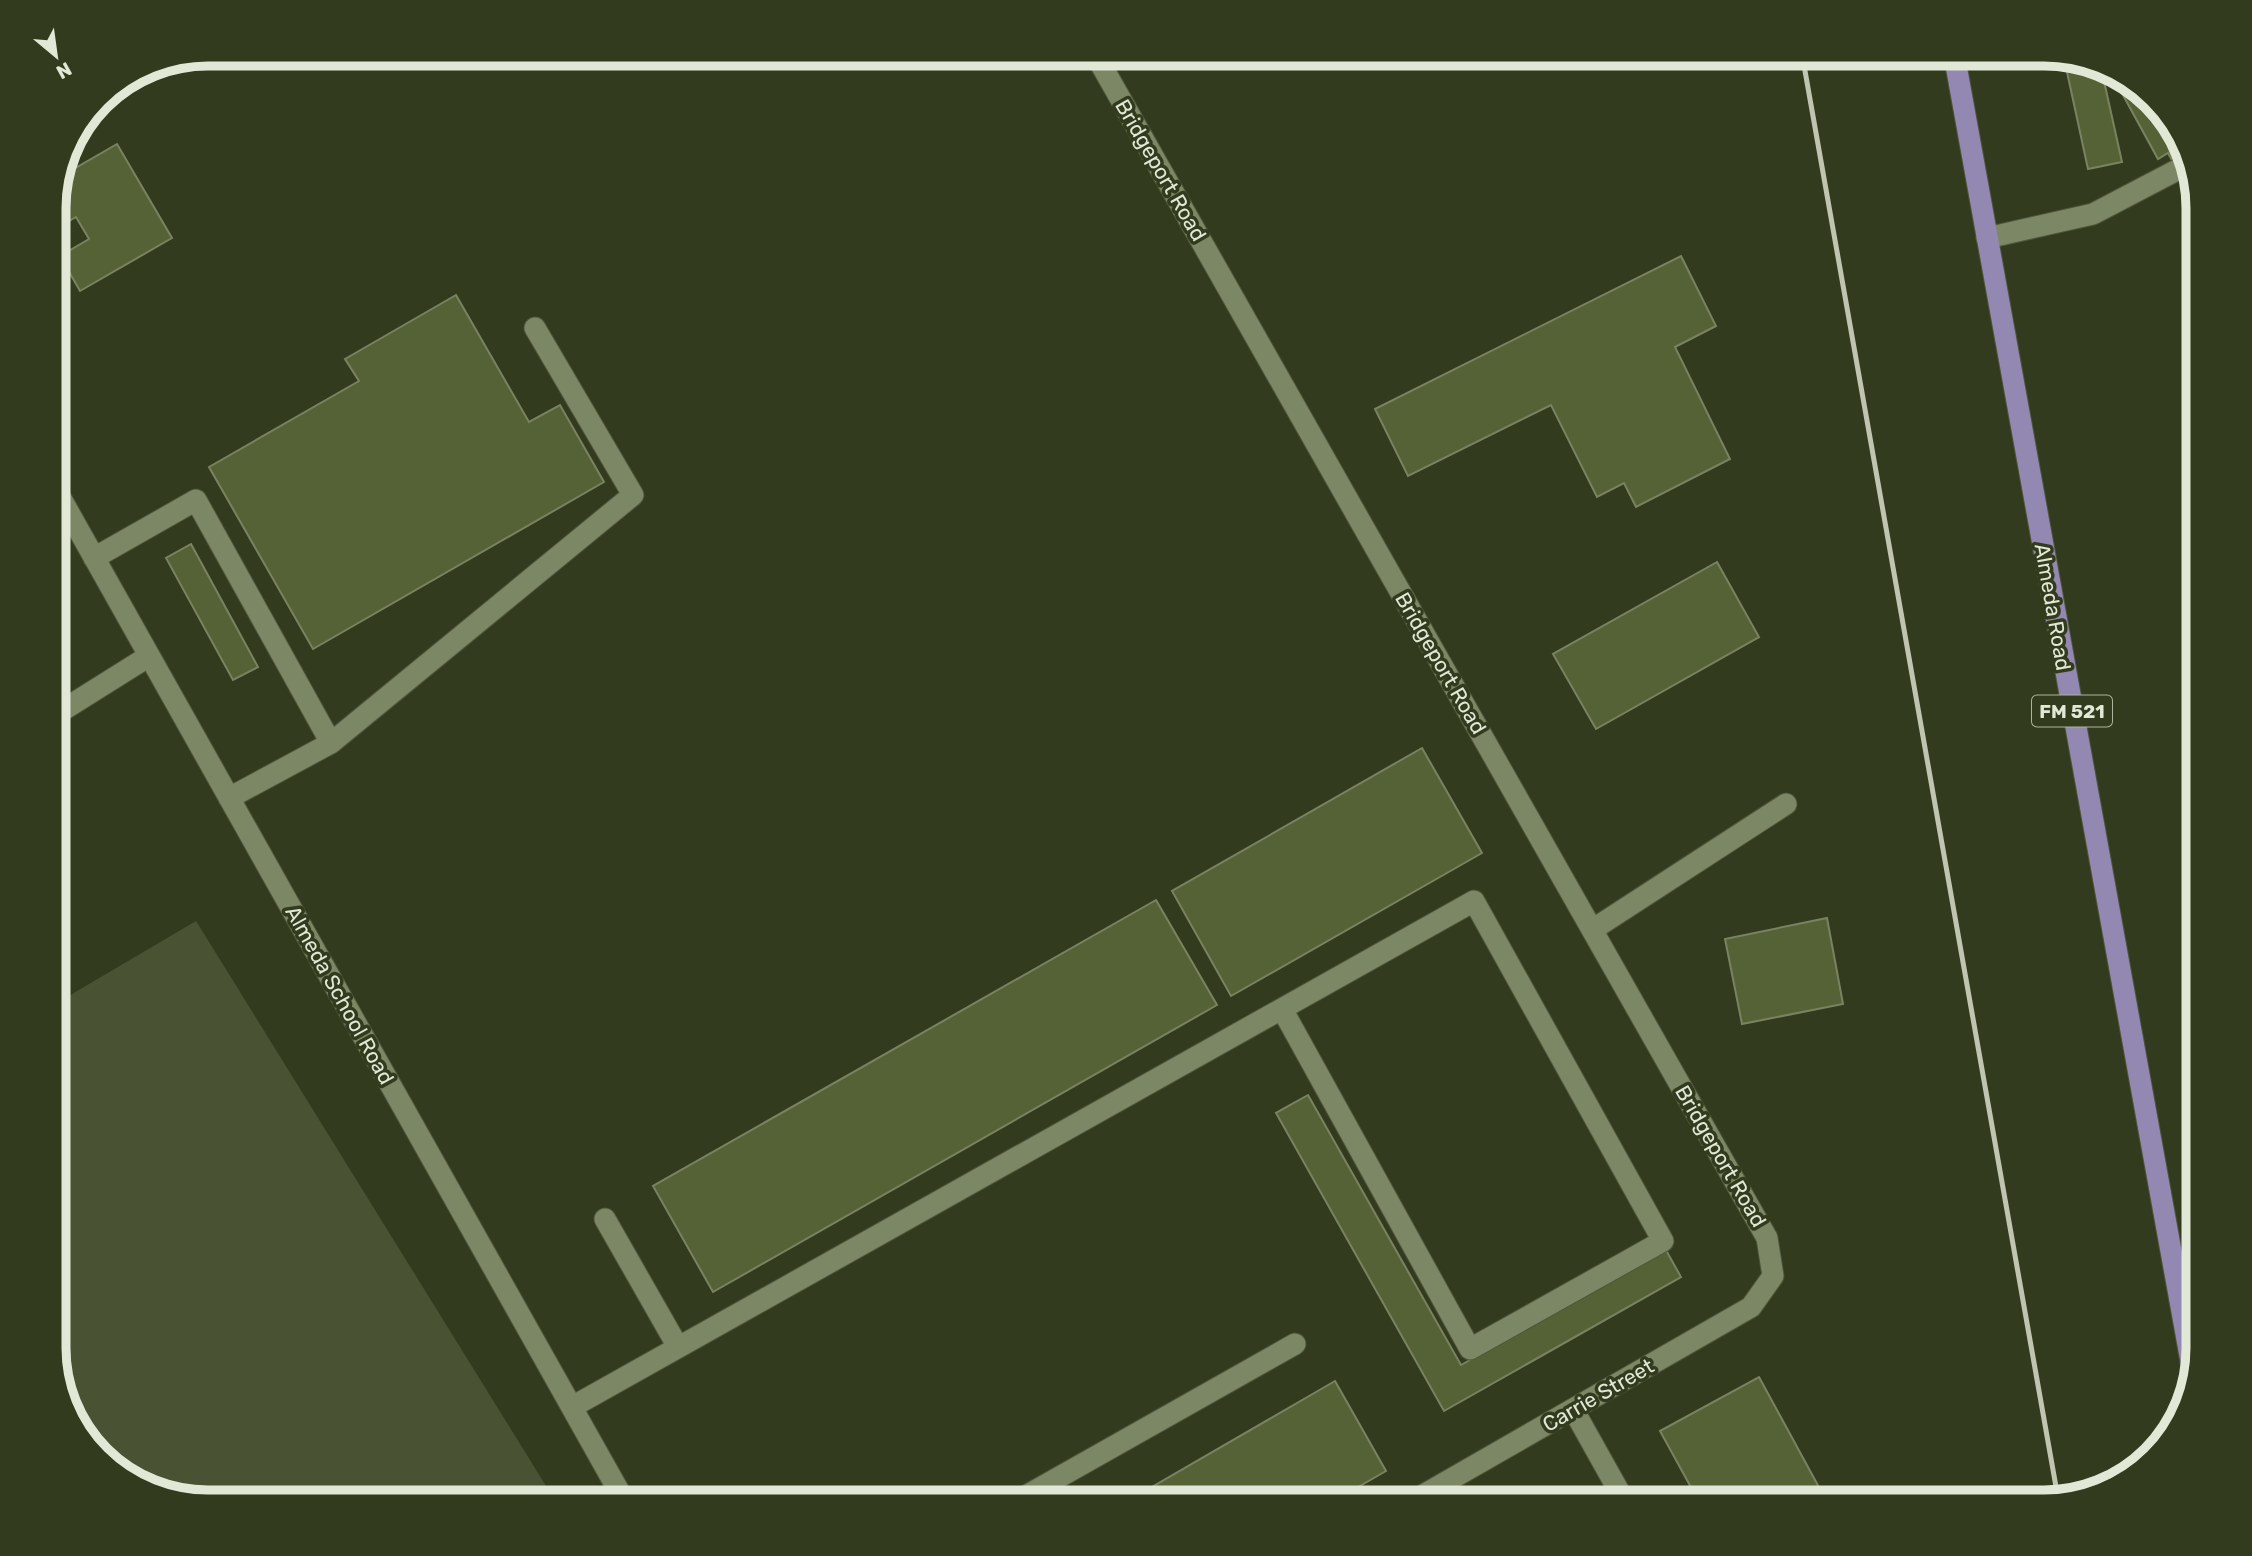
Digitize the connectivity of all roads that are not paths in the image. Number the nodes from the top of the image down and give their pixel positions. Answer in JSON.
{"nodes":[{"id":1,"x":1103,"y":66,"type":"edge"},
{"id":2,"x":1956,"y":66,"type":"edge"},
{"id":3,"x":2177,"y":170,"type":"dead end"},
{"id":4,"x":1987,"y":239,"type":"junction"},
{"id":5,"x":535,"y":328,"type":"dead end"},
{"id":6,"x":67,"y":510,"type":"edge"},
{"id":7,"x":94,"y":558,"type":"junction"},
{"id":8,"x":149,"y":656,"type":"junction"},
{"id":9,"x":67,"y":707,"type":"edge"},
{"id":10,"x":331,"y":743,"type":"junction"},
{"id":11,"x":229,"y":798,"type":"junction"},
{"id":12,"x":1786,"y":804,"type":"dead end"},
{"id":13,"x":1592,"y":930,"type":"junction"},
{"id":14,"x":1282,"y":1009,"type":"junction"},
{"id":15,"x":605,"y":1219,"type":"dead end"},
{"id":16,"x":1773,"y":1276,"type":"joint"},
{"id":17,"x":2186,"y":1334,"type":"edge"},
{"id":18,"x":1295,"y":1344,"type":"dead end"},
{"id":19,"x":678,"y":1347,"type":"junction"},
{"id":20,"x":572,"y":1407,"type":"junction"},
{"id":21,"x":1573,"y":1409,"type":"junction"},
{"id":22,"x":618,"y":1490,"type":"edge"},
{"id":23,"x":1036,"y":1490,"type":"edge"},
{"id":24,"x":1432,"y":1490,"type":"edge"},
{"id":25,"x":1618,"y":1490,"type":"edge"}],
"edges":[{"from":1,"to":13,"type":"street","name":"Bridgeport Road"},
{"from":2,"to":4,"type":"main road","name":"Almeda Road","number":"FM 521"},
{"from":3,"to":4,"type":"street"},
{"from":4,"to":17,"type":"main road","name":"Almeda Road","number":"FM 521"},
{"from":5,"to":10,"type":"street"},
{"from":6,"to":7,"type":"street","name":"Almeda School Road"},
{"from":7,"to":8,"type":"street","name":"Almeda School Road"},
{"from":7,"to":10,"type":"street"},
{"from":8,"to":9,"type":"street"},
{"from":8,"to":11,"type":"street","name":"Almeda School Road"},
{"from":10,"to":11,"type":"street"},
{"from":11,"to":20,"type":"street","name":"Almeda School Road"},
{"from":12,"to":13,"type":"street"},
{"from":13,"to":16,"type":"street","name":"Bridgeport Road"},
{"from":14,"to":14,"type":"street"},
{"from":14,"to":19,"type":"street"},
{"from":15,"to":19,"type":"street"},
{"from":16,"to":21,"type":"street","name":"Carrie Street"},
{"from":18,"to":23,"type":"street"},
{"from":19,"to":20,"type":"street"},
{"from":20,"to":22,"type":"street","name":"Almeda School Road"},
{"from":21,"to":24,"type":"street","name":"Carrie Street"},
{"from":21,"to":25,"type":"street"}]}
